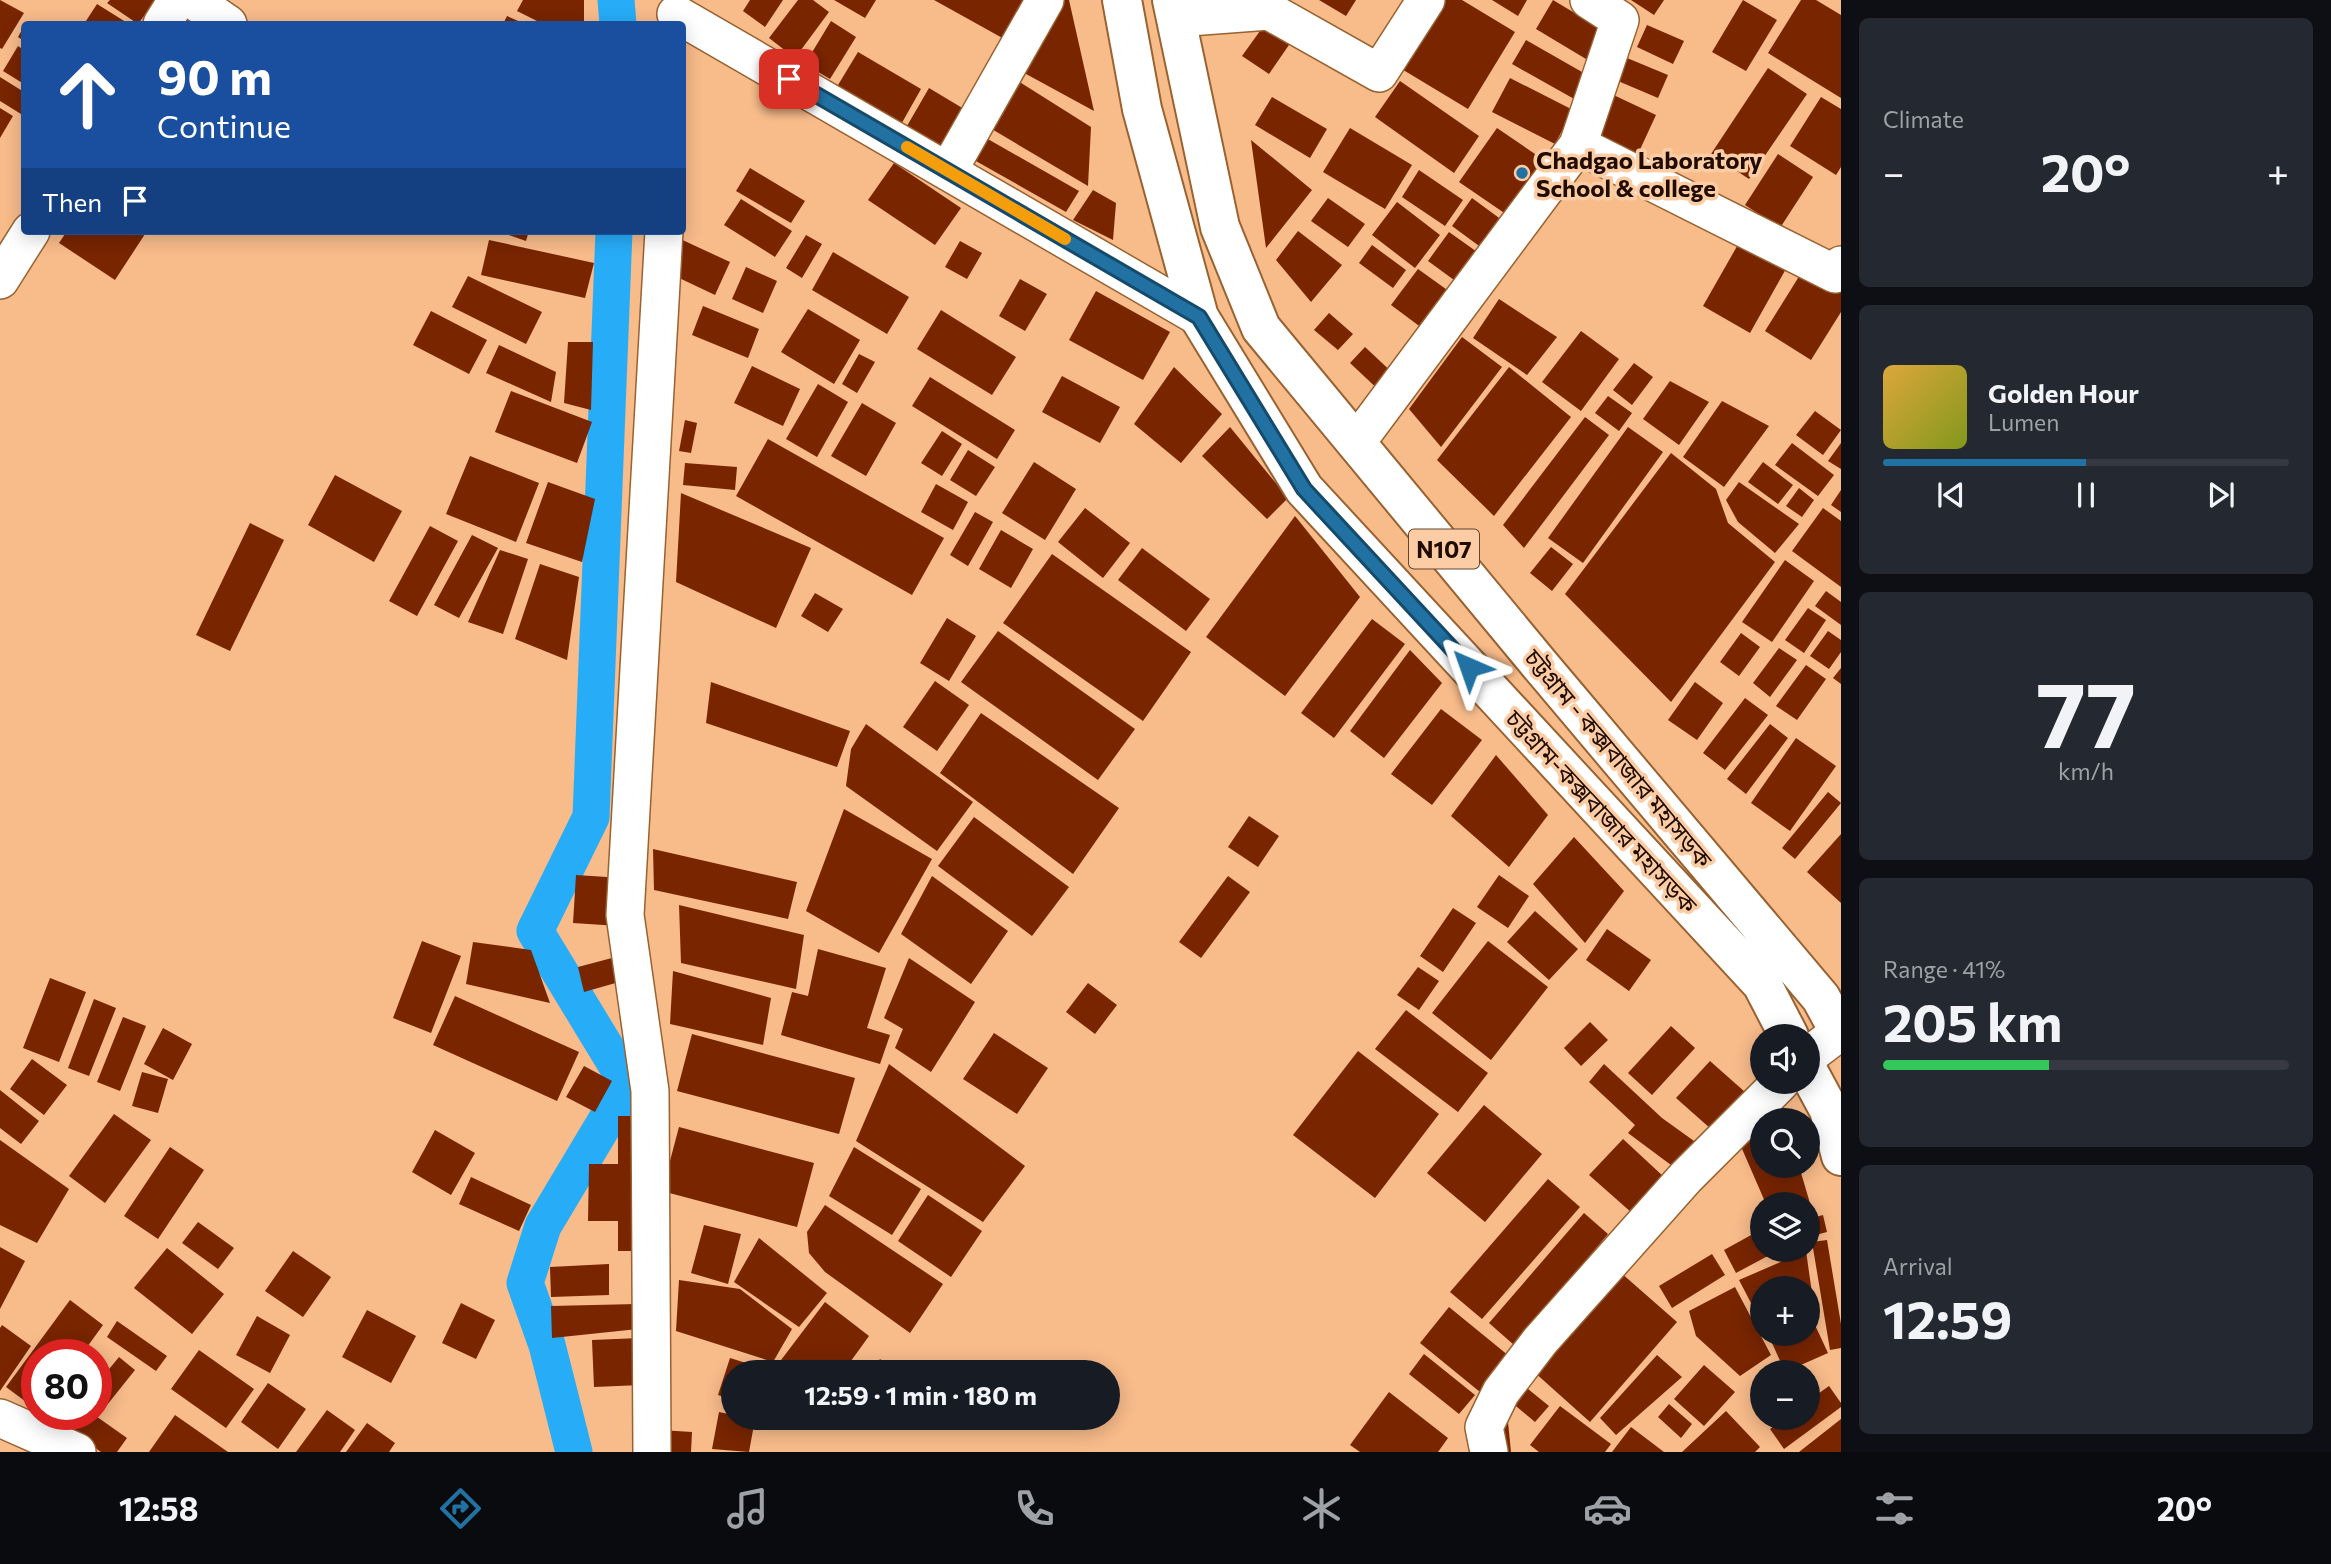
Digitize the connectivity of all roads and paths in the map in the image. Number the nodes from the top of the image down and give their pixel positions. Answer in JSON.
{"nodes":[{"id":1,"x":177,"y":0,"type":"edge"},
{"id":2,"x":194,"y":0,"type":"edge"},
{"id":3,"x":1045,"y":0,"type":"edge"},
{"id":4,"x":1122,"y":0,"type":"edge"},
{"id":5,"x":1426,"y":0,"type":"edge"},
{"id":6,"x":1589,"y":0,"type":"edge"},
{"id":7,"x":1174,"y":9,"type":"edge"},
{"id":8,"x":675,"y":13,"type":"edge"},
{"id":9,"x":164,"y":21,"type":"edge"},
{"id":10,"x":224,"y":21,"type":"edge"},
{"id":11,"x":1578,"y":145,"type":"junction"},
{"id":12,"x":948,"y":171,"type":"junction"},
{"id":13,"x":28,"y":235,"type":"edge"},
{"id":14,"x":664,"y":235,"type":"edge"},
{"id":15,"x":1839,"y":272,"type":"edge"},
{"id":16,"x":0,"y":279,"type":"edge"},
{"id":17,"x":1199,"y":317,"type":"junction"},
{"id":18,"x":1356,"y":443,"type":"junction"},
{"id":19,"x":1783,"y":1024,"type":"edge"},
{"id":20,"x":1841,"y":1033,"type":"edge"},
{"id":21,"x":1820,"y":1048,"type":"edge"},
{"id":22,"x":1820,"y":1093,"type":"edge"},
{"id":23,"x":1769,"y":1094,"type":"edge"},
{"id":24,"x":1841,"y":1156,"type":"edge"},
{"id":25,"x":0,"y":1418,"type":"edge"},
{"id":26,"x":77,"y":1452,"type":"edge"},
{"id":27,"x":652,"y":1452,"type":"edge"},
{"id":28,"x":1489,"y":1452,"type":"edge"}],
"edges":[{"from":1,"to":9,"type":"street"},
{"from":2,"to":10,"type":"street"},
{"from":3,"to":12,"type":"street"},
{"from":4,"to":17,"type":"highway","name":"চট্টগ্রাম-কক্সবাজার মহাসড়ক","number":"N107"},
{"from":5,"to":7,"type":"street"},
{"from":6,"to":11,"type":"street"},
{"from":7,"to":18,"type":"highway","name":"চট্টগ্রাম - কক্সবাজার মহাসড়ক","number":"N107"},
{"from":8,"to":12,"type":"street"},
{"from":11,"to":15,"type":"street"},
{"from":11,"to":18,"type":"street"},
{"from":12,"to":17,"type":"street"},
{"from":13,"to":16,"type":"street"},
{"from":14,"to":27,"type":"street"},
{"from":17,"to":19,"type":"highway","name":"চট্টগ্রাম-কক্সবাজার মহাসড়ক","number":"N107"},
{"from":18,"to":20,"type":"highway","name":"চট্টগ্রাম - কক্সবাজার মহাসড়ক","number":"N107"},
{"from":20,"to":21,"type":"street"},
{"from":22,"to":24,"type":"highway"},
{"from":23,"to":28,"type":"street"},
{"from":25,"to":26,"type":"street"}]}
